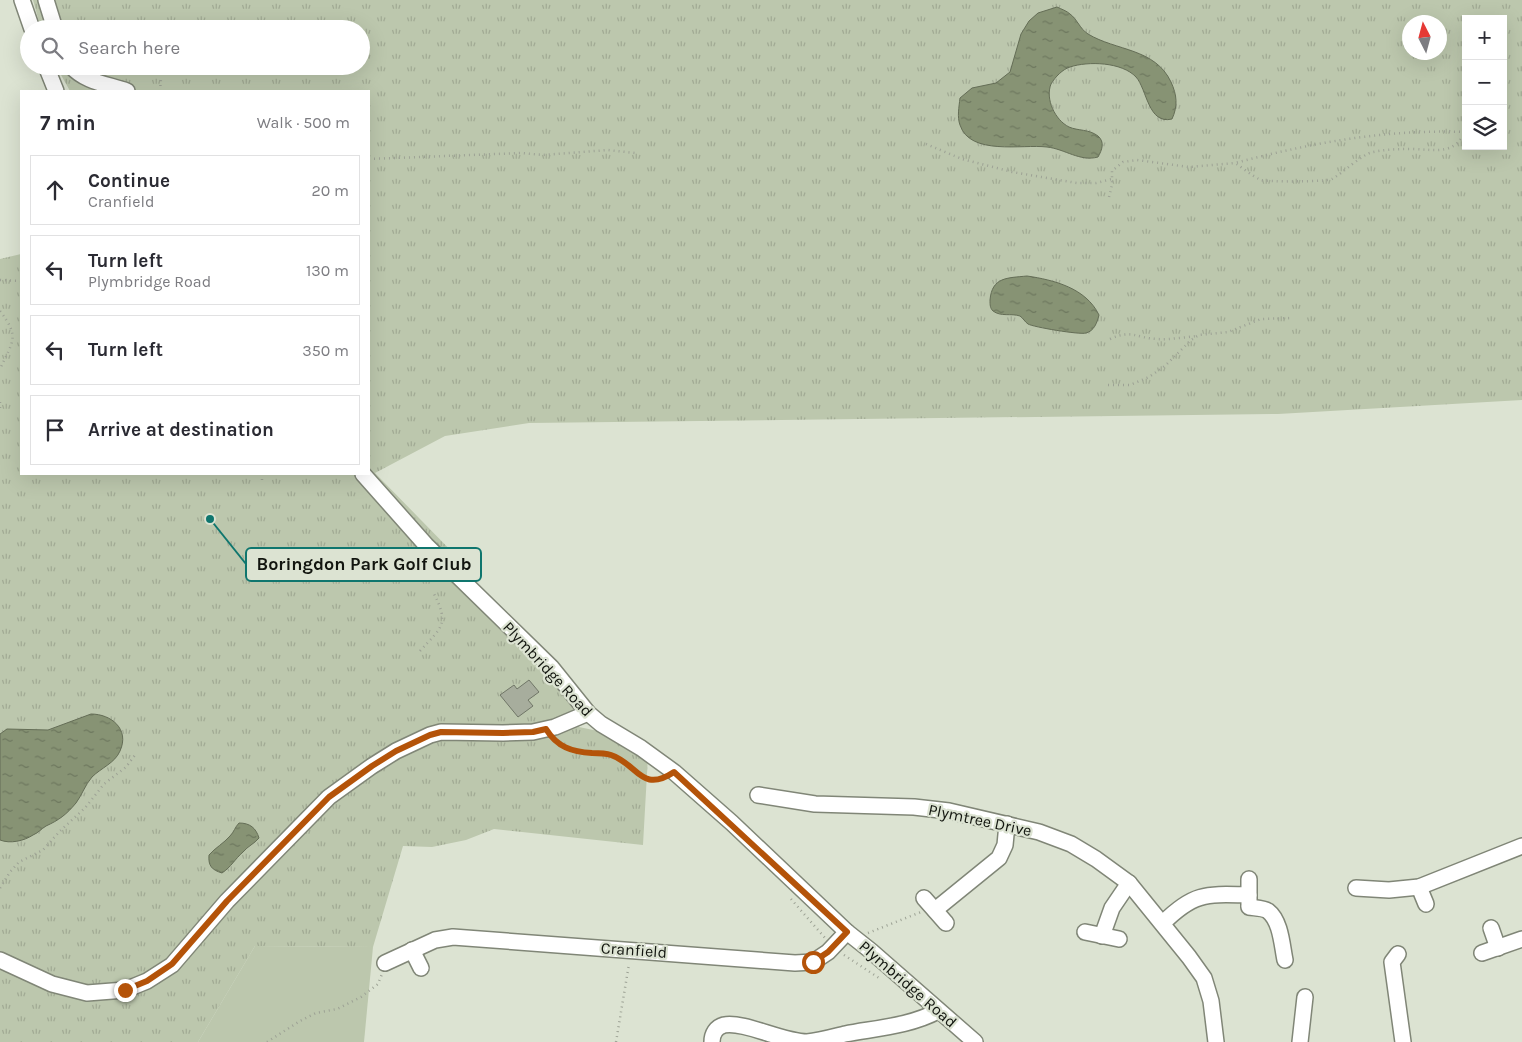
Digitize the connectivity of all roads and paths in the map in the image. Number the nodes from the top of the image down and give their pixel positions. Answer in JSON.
{"nodes":[{"id":1,"x":22,"y":0,"type":"edge"},
{"id":2,"x":46,"y":0,"type":"edge"},
{"id":3,"x":29,"y":20,"type":"edge"},
{"id":4,"x":52,"y":20,"type":"edge"},
{"id":5,"x":50,"y":75,"type":"edge"},
{"id":6,"x":81,"y":75,"type":"edge"},
{"id":7,"x":161,"y":78,"type":"dead end"},
{"id":8,"x":56,"y":90,"type":"edge"},
{"id":9,"x":123,"y":90,"type":"edge"},
{"id":10,"x":160,"y":90,"type":"edge"},
{"id":11,"x":1462,"y":131,"type":"edge"},
{"id":12,"x":1462,"y":139,"type":"edge"},
{"id":13,"x":926,"y":144,"type":"dead end"},
{"id":14,"x":635,"y":154,"type":"dead end"},
{"id":15,"x":370,"y":160,"type":"edge"},
{"id":16,"x":1235,"y":163,"type":"junction"},
{"id":17,"x":1112,"y":179,"type":"junction"},
{"id":18,"x":1109,"y":197,"type":"dead end"},
{"id":19,"x":0,"y":280,"type":"edge"},
{"id":20,"x":20,"y":281,"type":"edge"},
{"id":21,"x":0,"y":311,"type":"edge"},
{"id":22,"x":1293,"y":318,"type":"dead end"},
{"id":23,"x":1199,"y":336,"type":"junction"},
{"id":24,"x":1110,"y":339,"type":"dead end"},
{"id":25,"x":0,"y":368,"type":"edge"},
{"id":26,"x":1108,"y":385,"type":"dead end"},
{"id":27,"x":0,"y":402,"type":"edge"},
{"id":28,"x":0,"y":408,"type":"edge"},
{"id":29,"x":262,"y":475,"type":"edge"},
{"id":30,"x":364,"y":475,"type":"edge"},
{"id":31,"x":262,"y":480,"type":"dead end"},
{"id":32,"x":433,"y":592,"type":"dead end"},
{"id":33,"x":420,"y":651,"type":"dead end"},
{"id":34,"x":588,"y":713,"type":"junction"},
{"id":35,"x":546,"y":729,"type":"junction"},
{"id":36,"x":135,"y":755,"type":"dead end"},
{"id":37,"x":674,"y":772,"type":"junction"},
{"id":38,"x":758,"y":795,"type":"dead end"},
{"id":39,"x":1006,"y":824,"type":"junction"},
{"id":40,"x":1522,"y":846,"type":"edge"},
{"id":41,"x":1249,"y":880,"type":"dead end"},
{"id":42,"x":1129,"y":884,"type":"junction"},
{"id":43,"x":1419,"y":887,"type":"junction"},
{"id":44,"x":0,"y":888,"type":"edge"},
{"id":45,"x":1356,"y":888,"type":"dead end"},
{"id":46,"x":924,"y":898,"type":"dead end"},
{"id":47,"x":1426,"y":904,"type":"dead end"},
{"id":48,"x":1249,"y":906,"type":"junction"},
{"id":49,"x":935,"y":910,"type":"junction"},
{"id":50,"x":909,"y":917,"type":"dead end"},
{"id":51,"x":946,"y":923,"type":"dead end"},
{"id":52,"x":1163,"y":924,"type":"junction"},
{"id":53,"x":1490,"y":928,"type":"dead end"},
{"id":54,"x":1085,"y":932,"type":"dead end"},
{"id":55,"x":851,"y":935,"type":"junction"},
{"id":56,"x":1102,"y":936,"type":"junction"},
{"id":57,"x":1119,"y":939,"type":"dead end"},
{"id":58,"x":1522,"y":939,"type":"edge"},
{"id":59,"x":1498,"y":948,"type":"junction"},
{"id":60,"x":412,"y":950,"type":"junction"},
{"id":61,"x":631,"y":950,"type":"junction"},
{"id":62,"x":1398,"y":954,"type":"dead end"},
{"id":63,"x":1482,"y":954,"type":"dead end"},
{"id":64,"x":0,"y":960,"type":"edge"},
{"id":65,"x":1284,"y":960,"type":"dead end"},
{"id":66,"x":385,"y":963,"type":"joint"},
{"id":67,"x":421,"y":968,"type":"dead end"},
{"id":68,"x":1305,"y":997,"type":"dead end"},
{"id":69,"x":938,"y":1011,"type":"junction"},
{"id":70,"x":267,"y":1042,"type":"edge"},
{"id":71,"x":616,"y":1042,"type":"edge"},
{"id":72,"x":712,"y":1042,"type":"edge"},
{"id":73,"x":975,"y":1042,"type":"edge"},
{"id":74,"x":1216,"y":1042,"type":"edge"},
{"id":75,"x":1300,"y":1042,"type":"edge"},
{"id":76,"x":1403,"y":1042,"type":"edge"}],
"edges":[{"from":1,"to":3,"type":"street"},
{"from":2,"to":4,"type":"street"},
{"from":5,"to":8,"type":"street"},
{"from":6,"to":9,"type":"street"},
{"from":7,"to":10,"type":"path"},
{"from":11,"to":16,"type":"path"},
{"from":12,"to":16,"type":"path"},
{"from":13,"to":17,"type":"path"},
{"from":14,"to":15,"type":"path"},
{"from":16,"to":17,"type":"path"},
{"from":17,"to":18,"type":"path"},
{"from":19,"to":20,"type":"path"},
{"from":21,"to":25,"type":"path"},
{"from":22,"to":23,"type":"path"},
{"from":23,"to":24,"type":"path"},
{"from":23,"to":26,"type":"path"},
{"from":27,"to":28,"type":"path"},
{"from":29,"to":31,"type":"path"},
{"from":30,"to":34,"type":"street","name":"Plymbridge Road"},
{"from":32,"to":33,"type":"path"},
{"from":34,"to":35,"type":"street"},
{"from":34,"to":37,"type":"street","name":"Plymbridge Road"},
{"from":35,"to":37,"type":"path"},
{"from":35,"to":64,"type":"street"},
{"from":36,"to":44,"type":"path"},
{"from":37,"to":55,"type":"street","name":"Plymbridge Road"},
{"from":38,"to":39,"type":"street","name":"Plymtree Drive"},
{"from":39,"to":42,"type":"street","name":"Plymtree Drive"},
{"from":39,"to":49,"type":"street"},
{"from":40,"to":43,"type":"street"},
{"from":41,"to":48,"type":"street"},
{"from":42,"to":52,"type":"street","name":"Plymtree Drive"},
{"from":42,"to":56,"type":"street"},
{"from":43,"to":45,"type":"street"},
{"from":43,"to":47,"type":"street"},
{"from":46,"to":49,"type":"street"},
{"from":48,"to":52,"type":"street"},
{"from":48,"to":65,"type":"street"},
{"from":49,"to":51,"type":"street"},
{"from":50,"to":55,"type":"path"},
{"from":52,"to":74,"type":"street","name":"Plymtree Drive"},
{"from":53,"to":59,"type":"street"},
{"from":54,"to":56,"type":"street"},
{"from":55,"to":61,"type":"street","name":"Cranfield"},
{"from":55,"to":69,"type":"street","name":"Plymbridge Road"},
{"from":56,"to":57,"type":"street"},
{"from":58,"to":59,"type":"street"},
{"from":59,"to":63,"type":"street"},
{"from":60,"to":61,"type":"street","name":"Cranfield"},
{"from":60,"to":66,"type":"street","name":"Cranfield"},
{"from":60,"to":67,"type":"street"},
{"from":61,"to":71,"type":"path"},
{"from":62,"to":76,"type":"street"},
{"from":66,"to":70,"type":"path"},
{"from":68,"to":75,"type":"street"},
{"from":69,"to":72,"type":"street"},
{"from":69,"to":73,"type":"street","name":"Plymbridge Road"}]}
